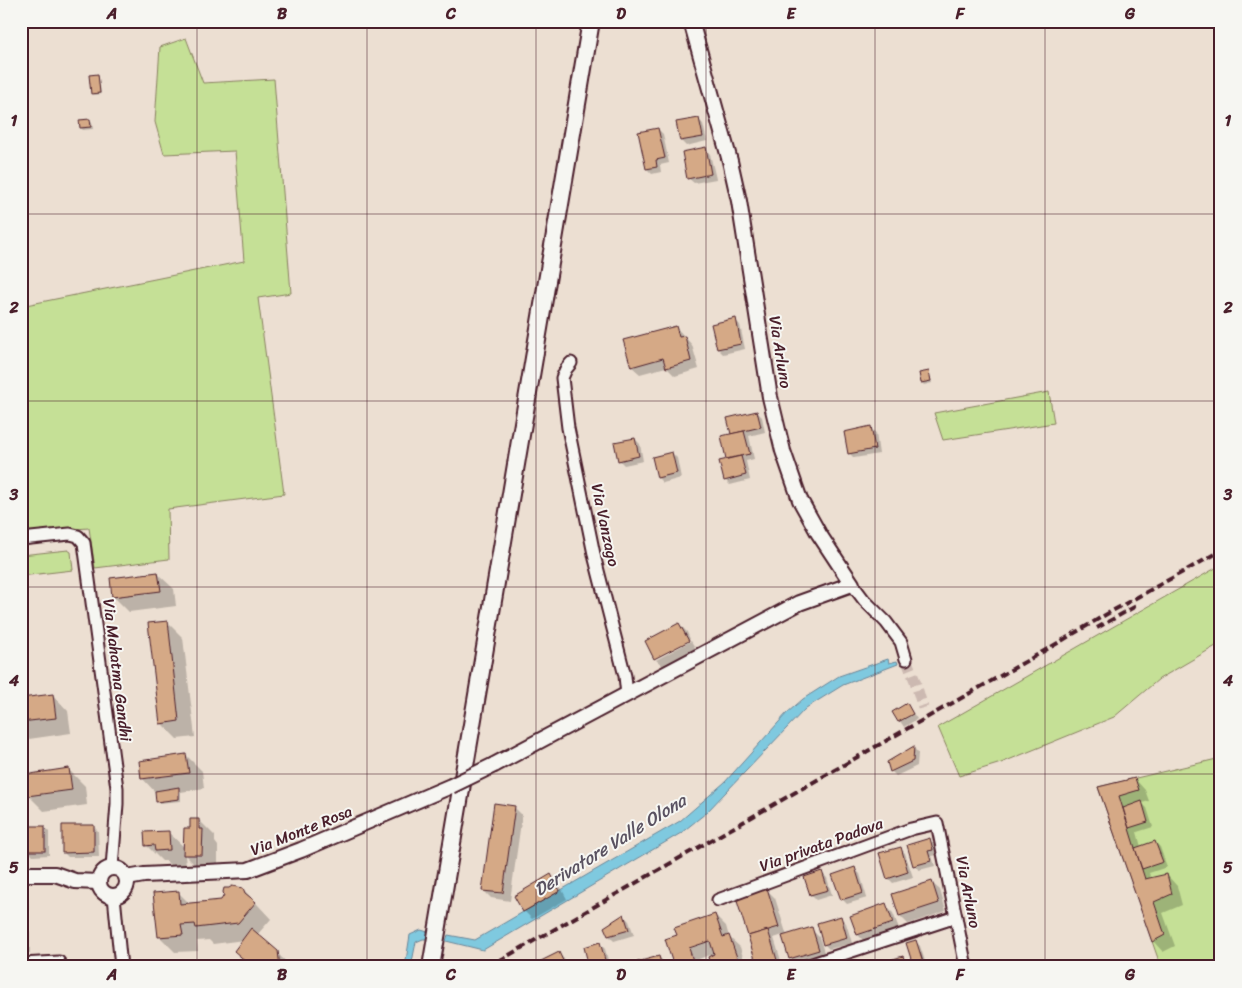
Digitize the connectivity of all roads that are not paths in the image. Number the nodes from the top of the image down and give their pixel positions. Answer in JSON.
{"nodes":[{"id":1,"x":590,"y":21,"type":"edge"},
{"id":2,"x":691,"y":21,"type":"edge"},
{"id":3,"x":571,"y":363,"type":"dead end"},
{"id":4,"x":21,"y":539,"type":"edge"},
{"id":5,"x":852,"y":584,"type":"junction"},
{"id":6,"x":906,"y":659,"type":"tunnel mouth"},
{"id":7,"x":627,"y":695,"type":"junction"},
{"id":8,"x":937,"y":823,"type":"joint"},
{"id":9,"x":112,"y":867,"type":"junction"},
{"id":10,"x":21,"y":874,"type":"edge"},
{"id":11,"x":127,"y":878,"type":"junction"},
{"id":12,"x":98,"y":882,"type":"junction"},
{"id":13,"x":114,"y":896,"type":"junction"},
{"id":14,"x":718,"y":900,"type":"dead end"},
{"id":15,"x":956,"y":916,"type":"junction"},
{"id":16,"x":58,"y":962,"type":"dead end"},
{"id":17,"x":21,"y":964,"type":"edge"},
{"id":18,"x":121,"y":967,"type":"edge"},
{"id":19,"x":431,"y":967,"type":"edge"},
{"id":20,"x":803,"y":967,"type":"edge"},
{"id":21,"x":966,"y":967,"type":"edge"}],
"edges":[{"from":1,"to":19,"type":"main road"},
{"from":2,"to":5,"type":"street","name":"Via Arluno"},
{"from":3,"to":7,"type":"street","name":"Via Vanzago"},
{"from":4,"to":9,"type":"street","name":"Via Mahatma Gandhi"},
{"from":5,"to":6,"type":"street","name":"Via Arluno"},
{"from":5,"to":7,"type":"street"},
{"from":7,"to":11,"type":"street","name":"Via Monte Rosa","bridge":true},
{"from":8,"to":14,"type":"street","name":"Via privata Padova"},
{"from":8,"to":15,"type":"street","name":"Via Arluno"},
{"from":9,"to":11,"type":"street"},
{"from":9,"to":12,"type":"street"},
{"from":10,"to":12,"type":"street"},
{"from":11,"to":13,"type":"street"},
{"from":12,"to":13,"type":"street"},
{"from":13,"to":18,"type":"street"},
{"from":15,"to":20,"type":"street"},
{"from":15,"to":21,"type":"street","name":"Via Arluno"},
{"from":16,"to":17,"type":"street"}]}
